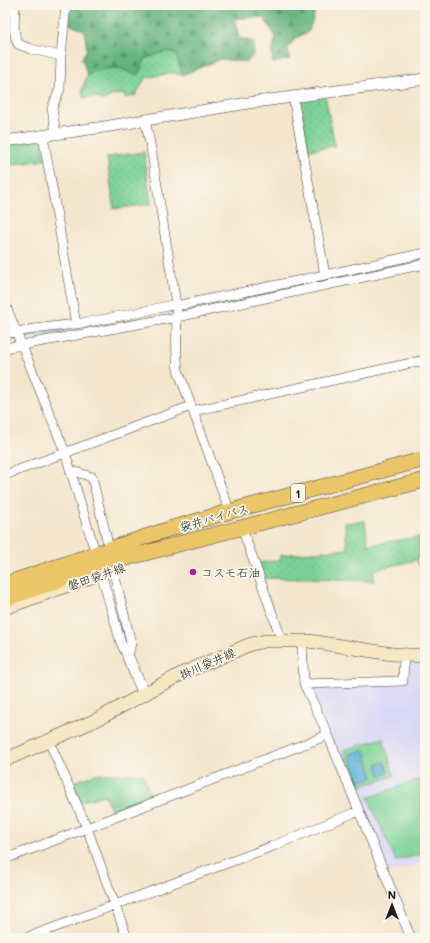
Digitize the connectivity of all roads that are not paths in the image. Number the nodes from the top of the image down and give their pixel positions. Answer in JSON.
{"nodes":[{"id":1,"x":15,"y":5,"type":"edge"},
{"id":2,"x":66,"y":5,"type":"edge"},
{"id":3,"x":61,"y":56,"type":"junction"},
{"id":4,"x":425,"y":79,"type":"edge"},
{"id":5,"x":293,"y":97,"type":"junction"},
{"id":6,"x":145,"y":120,"type":"junction"},
{"id":7,"x":56,"y":134,"type":"junction"},
{"id":8,"x":43,"y":136,"type":"junction"},
{"id":9,"x":5,"y":141,"type":"edge"},
{"id":10,"x":425,"y":252,"type":"edge"},
{"id":11,"x":425,"y":264,"type":"edge"},
{"id":12,"x":325,"y":275,"type":"junction"},
{"id":13,"x":5,"y":304,"type":"edge"},
{"id":14,"x":176,"y":305,"type":"junction"},
{"id":15,"x":177,"y":317,"type":"junction"},
{"id":16,"x":76,"y":324,"type":"junction"},
{"id":17,"x":5,"y":334,"type":"edge"},
{"id":18,"x":19,"y":338,"type":"junction"},
{"id":19,"x":5,"y":348,"type":"edge"},
{"id":20,"x":425,"y":360,"type":"edge"},
{"id":21,"x":192,"y":409,"type":"junction"},
{"id":22,"x":65,"y":452,"type":"junction"},
{"id":23,"x":425,"y":459,"type":"edge"},
{"id":24,"x":70,"y":470,"type":"junction"},
{"id":25,"x":5,"y":475,"type":"edge"},
{"id":26,"x":425,"y":480,"type":"edge"},
{"id":27,"x":230,"y":512,"type":"junction"},
{"id":28,"x":172,"y":528,"type":"junction"},
{"id":29,"x":242,"y":528,"type":"junction"},
{"id":30,"x":186,"y":542,"type":"junction"},
{"id":31,"x":108,"y":544,"type":"junction"},
{"id":32,"x":94,"y":548,"type":"junction"},
{"id":33,"x":107,"y":571,"type":"junction"},
{"id":34,"x":5,"y":577,"type":"edge"},
{"id":35,"x":5,"y":584,"type":"edge"},
{"id":36,"x":5,"y":599,"type":"edge"},
{"id":37,"x":5,"y":608,"type":"edge"},
{"id":38,"x":282,"y":641,"type":"junction"},
{"id":39,"x":302,"y":641,"type":"junction"},
{"id":40,"x":404,"y":655,"type":"junction"},
{"id":41,"x":425,"y":656,"type":"edge"},
{"id":42,"x":128,"y":657,"type":"joint"},
{"id":43,"x":304,"y":684,"type":"junction"},
{"id":44,"x":144,"y":694,"type":"junction"},
{"id":45,"x":328,"y":735,"type":"junction"},
{"id":46,"x":49,"y":741,"type":"junction"},
{"id":47,"x":5,"y":760,"type":"edge"},
{"id":48,"x":358,"y":811,"type":"junction"},
{"id":49,"x":87,"y":828,"type":"junction"},
{"id":50,"x":5,"y":859,"type":"edge"},
{"id":51,"x":115,"y":905,"type":"junction"},
{"id":52,"x":26,"y":938,"type":"edge"},
{"id":53,"x":127,"y":938,"type":"edge"},
{"id":54,"x":411,"y":938,"type":"edge"}],
"edges":[{"from":1,"to":3,"type":"street"},
{"from":2,"to":3,"type":"street"},
{"from":3,"to":7,"type":"street"},
{"from":4,"to":5,"type":"street"},
{"from":5,"to":6,"type":"street"},
{"from":5,"to":12,"type":"street"},
{"from":6,"to":7,"type":"street"},
{"from":6,"to":14,"type":"street"},
{"from":7,"to":8,"type":"street"},
{"from":8,"to":9,"type":"street"},
{"from":8,"to":16,"type":"street"},
{"from":10,"to":12,"type":"street"},
{"from":11,"to":15,"type":"street"},
{"from":12,"to":14,"type":"street"},
{"from":13,"to":18,"type":"street"},
{"from":14,"to":15,"type":"street"},
{"from":14,"to":16,"type":"street"},
{"from":15,"to":18,"type":"street"},
{"from":15,"to":21,"type":"street"},
{"from":16,"to":18,"type":"street"},
{"from":17,"to":18,"type":"street"},
{"from":18,"to":19,"type":"street"},
{"from":18,"to":22,"type":"street"},
{"from":20,"to":21,"type":"street"},
{"from":21,"to":22,"type":"street"},
{"from":21,"to":27,"type":"street"},
{"from":22,"to":24,"type":"street"},
{"from":22,"to":25,"type":"street"},
{"from":23,"to":27,"type":"highway","name":"袋井バイパス","number":"1"},
{"from":24,"to":31,"type":"street"},
{"from":24,"to":32,"type":"street"},
{"from":26,"to":29,"type":"highway","name":"袋井バイパス","number":"1"},
{"from":27,"to":28,"type":"highway","name":"袋井バイパス","number":"1"},
{"from":28,"to":31,"type":"main road"},
{"from":28,"to":35,"type":"highway","name":"袋井バイパス","number":"1"},
{"from":29,"to":30,"type":"highway","name":"袋井バイパス","number":"1"},
{"from":29,"to":38,"type":"street"},
{"from":30,"to":33,"type":"main road","name":"磐田袋井線"},
{"from":30,"to":36,"type":"highway","name":"袋井バイパス","number":"1"},
{"from":31,"to":32,"type":"main road"},
{"from":32,"to":34,"type":"main road"},
{"from":33,"to":37,"type":"main road","name":"磐田袋井線"},
{"from":33,"to":42,"type":"street"},
{"from":38,"to":39,"type":"main road","name":"掛川袋井線"},
{"from":38,"to":44,"type":"main road","name":"掛川袋井線"},
{"from":39,"to":40,"type":"main road","name":"掛川袋井線"},
{"from":39,"to":43,"type":"street"},
{"from":40,"to":41,"type":"main road","name":"掛川袋井線"},
{"from":40,"to":43,"type":"street"},
{"from":42,"to":44,"type":"street"},
{"from":43,"to":45,"type":"street"},
{"from":44,"to":46,"type":"main road","name":"掛川袋井線"},
{"from":45,"to":48,"type":"street"},
{"from":45,"to":49,"type":"street"},
{"from":46,"to":47,"type":"main road","name":"掛川袋井線"},
{"from":46,"to":49,"type":"street"},
{"from":48,"to":51,"type":"street"},
{"from":48,"to":54,"type":"street"},
{"from":49,"to":50,"type":"street"},
{"from":49,"to":51,"type":"street"},
{"from":51,"to":52,"type":"street"},
{"from":51,"to":53,"type":"street"}]}
